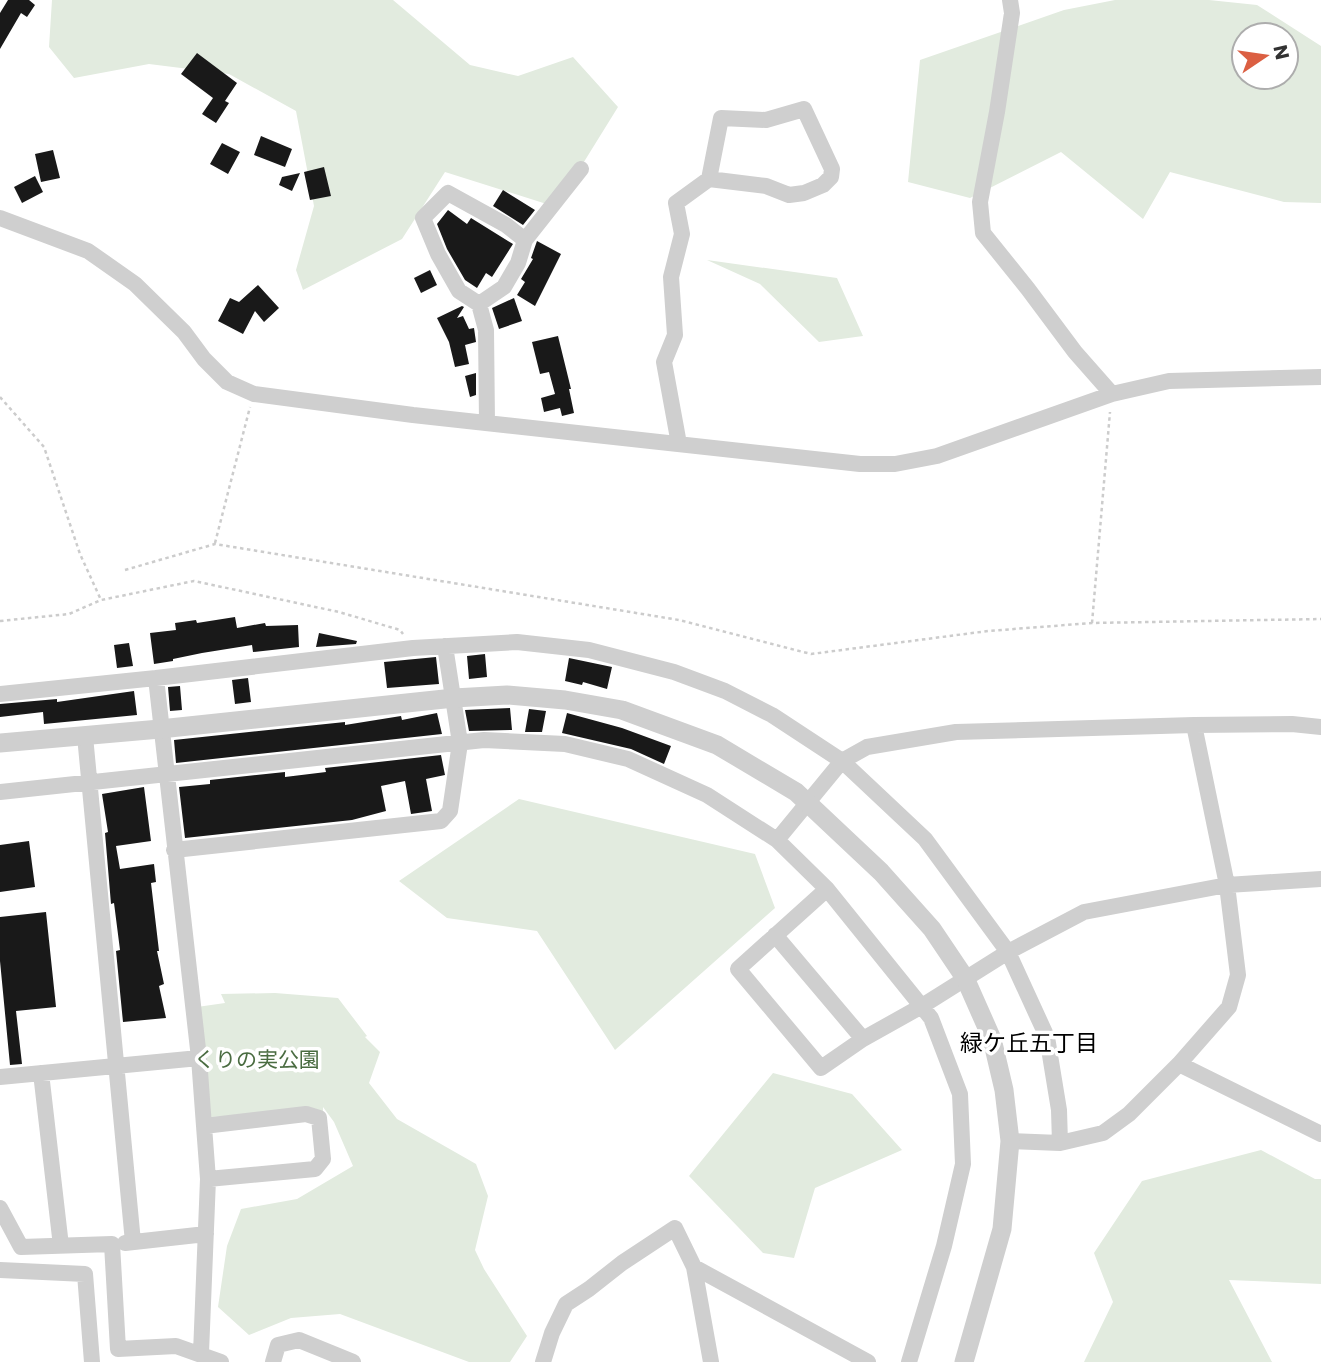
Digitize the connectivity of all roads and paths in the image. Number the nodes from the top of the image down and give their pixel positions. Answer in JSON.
{"nodes":[{"id":1,"x":1010,"y":0,"type":"edge"},
{"id":2,"x":580,"y":169,"type":"dead end"},
{"id":3,"x":709,"y":179,"type":"junction"},
{"id":4,"x":0,"y":218,"type":"edge"},
{"id":5,"x":525,"y":240,"type":"junction"},
{"id":6,"x":480,"y":304,"type":"junction"},
{"id":7,"x":1321,"y":377,"type":"edge"},
{"id":8,"x":254,"y":394,"type":"junction"},
{"id":9,"x":1112,"y":394,"type":"junction"},
{"id":10,"x":0,"y":397,"type":"edge"},
{"id":11,"x":487,"y":423,"type":"junction"},
{"id":12,"x":679,"y":444,"type":"junction"},
{"id":13,"x":215,"y":544,"type":"junction"},
{"id":14,"x":125,"y":570,"type":"dead end"},
{"id":15,"x":101,"y":600,"type":"junction"},
{"id":16,"x":1321,"y":619,"type":"edge"},
{"id":17,"x":0,"y":621,"type":"edge"},
{"id":18,"x":1093,"y":623,"type":"junction"},
{"id":19,"x":446,"y":646,"type":"junction"},
{"id":20,"x":413,"y":648,"type":"junction"},
{"id":21,"x":156,"y":678,"type":"junction"},
{"id":22,"x":0,"y":694,"type":"edge"},
{"id":23,"x":454,"y":698,"type":"junction"},
{"id":24,"x":1194,"y":725,"type":"junction"},
{"id":25,"x":1321,"y":727,"type":"edge"},
{"id":26,"x":160,"y":729,"type":"junction"},
{"id":27,"x":85,"y":736,"type":"junction"},
{"id":28,"x":0,"y":743,"type":"edge"},
{"id":29,"x":460,"y":743,"type":"junction"},
{"id":30,"x":842,"y":761,"type":"junction"},
{"id":31,"x":165,"y":774,"type":"junction"},
{"id":32,"x":90,"y":783,"type":"junction"},
{"id":33,"x":0,"y":792,"type":"edge"},
{"id":34,"x":808,"y":803,"type":"junction"},
{"id":35,"x":778,"y":840,"type":"junction"},
{"id":36,"x":174,"y":850,"type":"junction"},
{"id":37,"x":1321,"y":879,"type":"edge"},
{"id":38,"x":1227,"y":885,"type":"junction"},
{"id":39,"x":827,"y":889,"type":"junction"},
{"id":40,"x":775,"y":935,"type":"junction"},
{"id":41,"x":1008,"y":952,"type":"junction"},
{"id":42,"x":965,"y":978,"type":"junction"},
{"id":43,"x":922,"y":1006,"type":"junction"},
{"id":44,"x":863,"y":1039,"type":"junction"},
{"id":45,"x":199,"y":1059,"type":"junction"},
{"id":46,"x":1179,"y":1064,"type":"junction"},
{"id":47,"x":116,"y":1066,"type":"junction"},
{"id":48,"x":41,"y":1073,"type":"junction"},
{"id":49,"x":0,"y":1077,"type":"edge"},
{"id":50,"x":204,"y":1126,"type":"junction"},
{"id":51,"x":1321,"y":1134,"type":"edge"},
{"id":52,"x":1010,"y":1141,"type":"junction"},
{"id":53,"x":1059,"y":1143,"type":"junction"},
{"id":54,"x":208,"y":1179,"type":"junction"},
{"id":55,"x":0,"y":1208,"type":"edge"},
{"id":56,"x":206,"y":1234,"type":"junction"},
{"id":57,"x":133,"y":1242,"type":"junction"},
{"id":58,"x":112,"y":1244,"type":"junction"},
{"id":59,"x":61,"y":1246,"type":"junction"},
{"id":60,"x":694,"y":1267,"type":"junction"},
{"id":61,"x":0,"y":1270,"type":"edge"},
{"id":62,"x":201,"y":1353,"type":"junction"},
{"id":63,"x":92,"y":1362,"type":"edge"},
{"id":64,"x":221,"y":1362,"type":"edge"},
{"id":65,"x":274,"y":1362,"type":"edge"},
{"id":66,"x":353,"y":1362,"type":"edge"},
{"id":67,"x":543,"y":1362,"type":"edge"},
{"id":68,"x":711,"y":1362,"type":"edge"},
{"id":69,"x":868,"y":1362,"type":"edge"},
{"id":70,"x":909,"y":1362,"type":"edge"},
{"id":71,"x":964,"y":1362,"type":"edge"}],
"edges":[{"from":1,"to":9,"type":"street"},
{"from":2,"to":5,"type":"street"},
{"from":3,"to":3,"type":"street"},
{"from":3,"to":12,"type":"street"},
{"from":4,"to":8,"type":"street"},
{"from":5,"to":6,"type":"street"},
{"from":5,"to":6,"type":"street"},
{"from":6,"to":11,"type":"street"},
{"from":7,"to":9,"type":"street"},
{"from":8,"to":11,"type":"street"},
{"from":8,"to":13,"type":"path"},
{"from":9,"to":12,"type":"street"},
{"from":9,"to":18,"type":"path"},
{"from":10,"to":15,"type":"path"},
{"from":11,"to":12,"type":"street"},
{"from":13,"to":14,"type":"path"},
{"from":13,"to":18,"type":"path"},
{"from":15,"to":17,"type":"path"},
{"from":15,"to":20,"type":"path"},
{"from":16,"to":18,"type":"path"},
{"from":19,"to":20,"type":"street"},
{"from":19,"to":23,"type":"street"},
{"from":19,"to":30,"type":"street"},
{"from":20,"to":21,"type":"street"},
{"from":21,"to":22,"type":"street"},
{"from":21,"to":26,"type":"street"},
{"from":23,"to":26,"type":"street"},
{"from":23,"to":29,"type":"street"},
{"from":23,"to":34,"type":"street"},
{"from":24,"to":25,"type":"street"},
{"from":24,"to":30,"type":"street"},
{"from":24,"to":38,"type":"street"},
{"from":26,"to":27,"type":"street"},
{"from":26,"to":31,"type":"street"},
{"from":27,"to":28,"type":"street"},
{"from":27,"to":32,"type":"street"},
{"from":29,"to":31,"type":"street"},
{"from":29,"to":35,"type":"street"},
{"from":29,"to":36,"type":"street"},
{"from":30,"to":34,"type":"street"},
{"from":30,"to":41,"type":"street"},
{"from":31,"to":32,"type":"street"},
{"from":31,"to":36,"type":"street"},
{"from":32,"to":33,"type":"street"},
{"from":32,"to":47,"type":"street"},
{"from":34,"to":35,"type":"street"},
{"from":34,"to":42,"type":"street"},
{"from":35,"to":39,"type":"street"},
{"from":36,"to":45,"type":"street"},
{"from":37,"to":38,"type":"street"},
{"from":38,"to":41,"type":"street"},
{"from":38,"to":46,"type":"street"},
{"from":39,"to":40,"type":"street"},
{"from":39,"to":43,"type":"street"},
{"from":40,"to":44,"type":"street"},
{"from":40,"to":44,"type":"street"},
{"from":41,"to":42,"type":"street"},
{"from":41,"to":53,"type":"street"},
{"from":42,"to":43,"type":"street"},
{"from":42,"to":52,"type":"street"},
{"from":43,"to":44,"type":"street"},
{"from":43,"to":70,"type":"street"},
{"from":45,"to":47,"type":"street"},
{"from":45,"to":50,"type":"street"},
{"from":46,"to":51,"type":"street"},
{"from":46,"to":53,"type":"street"},
{"from":47,"to":48,"type":"street"},
{"from":47,"to":57,"type":"street"},
{"from":48,"to":49,"type":"street"},
{"from":48,"to":59,"type":"street"},
{"from":50,"to":54,"type":"street"},
{"from":50,"to":54,"type":"street"},
{"from":52,"to":53,"type":"street"},
{"from":52,"to":71,"type":"street"},
{"from":54,"to":56,"type":"street"},
{"from":55,"to":59,"type":"street"},
{"from":56,"to":57,"type":"street"},
{"from":56,"to":62,"type":"street"},
{"from":57,"to":58,"type":"street"},
{"from":58,"to":59,"type":"street"},
{"from":58,"to":62,"type":"street"},
{"from":60,"to":67,"type":"street"},
{"from":60,"to":68,"type":"street"},
{"from":60,"to":69,"type":"street"},
{"from":61,"to":63,"type":"street"},
{"from":62,"to":64,"type":"street"},
{"from":65,"to":66,"type":"street"}]}
